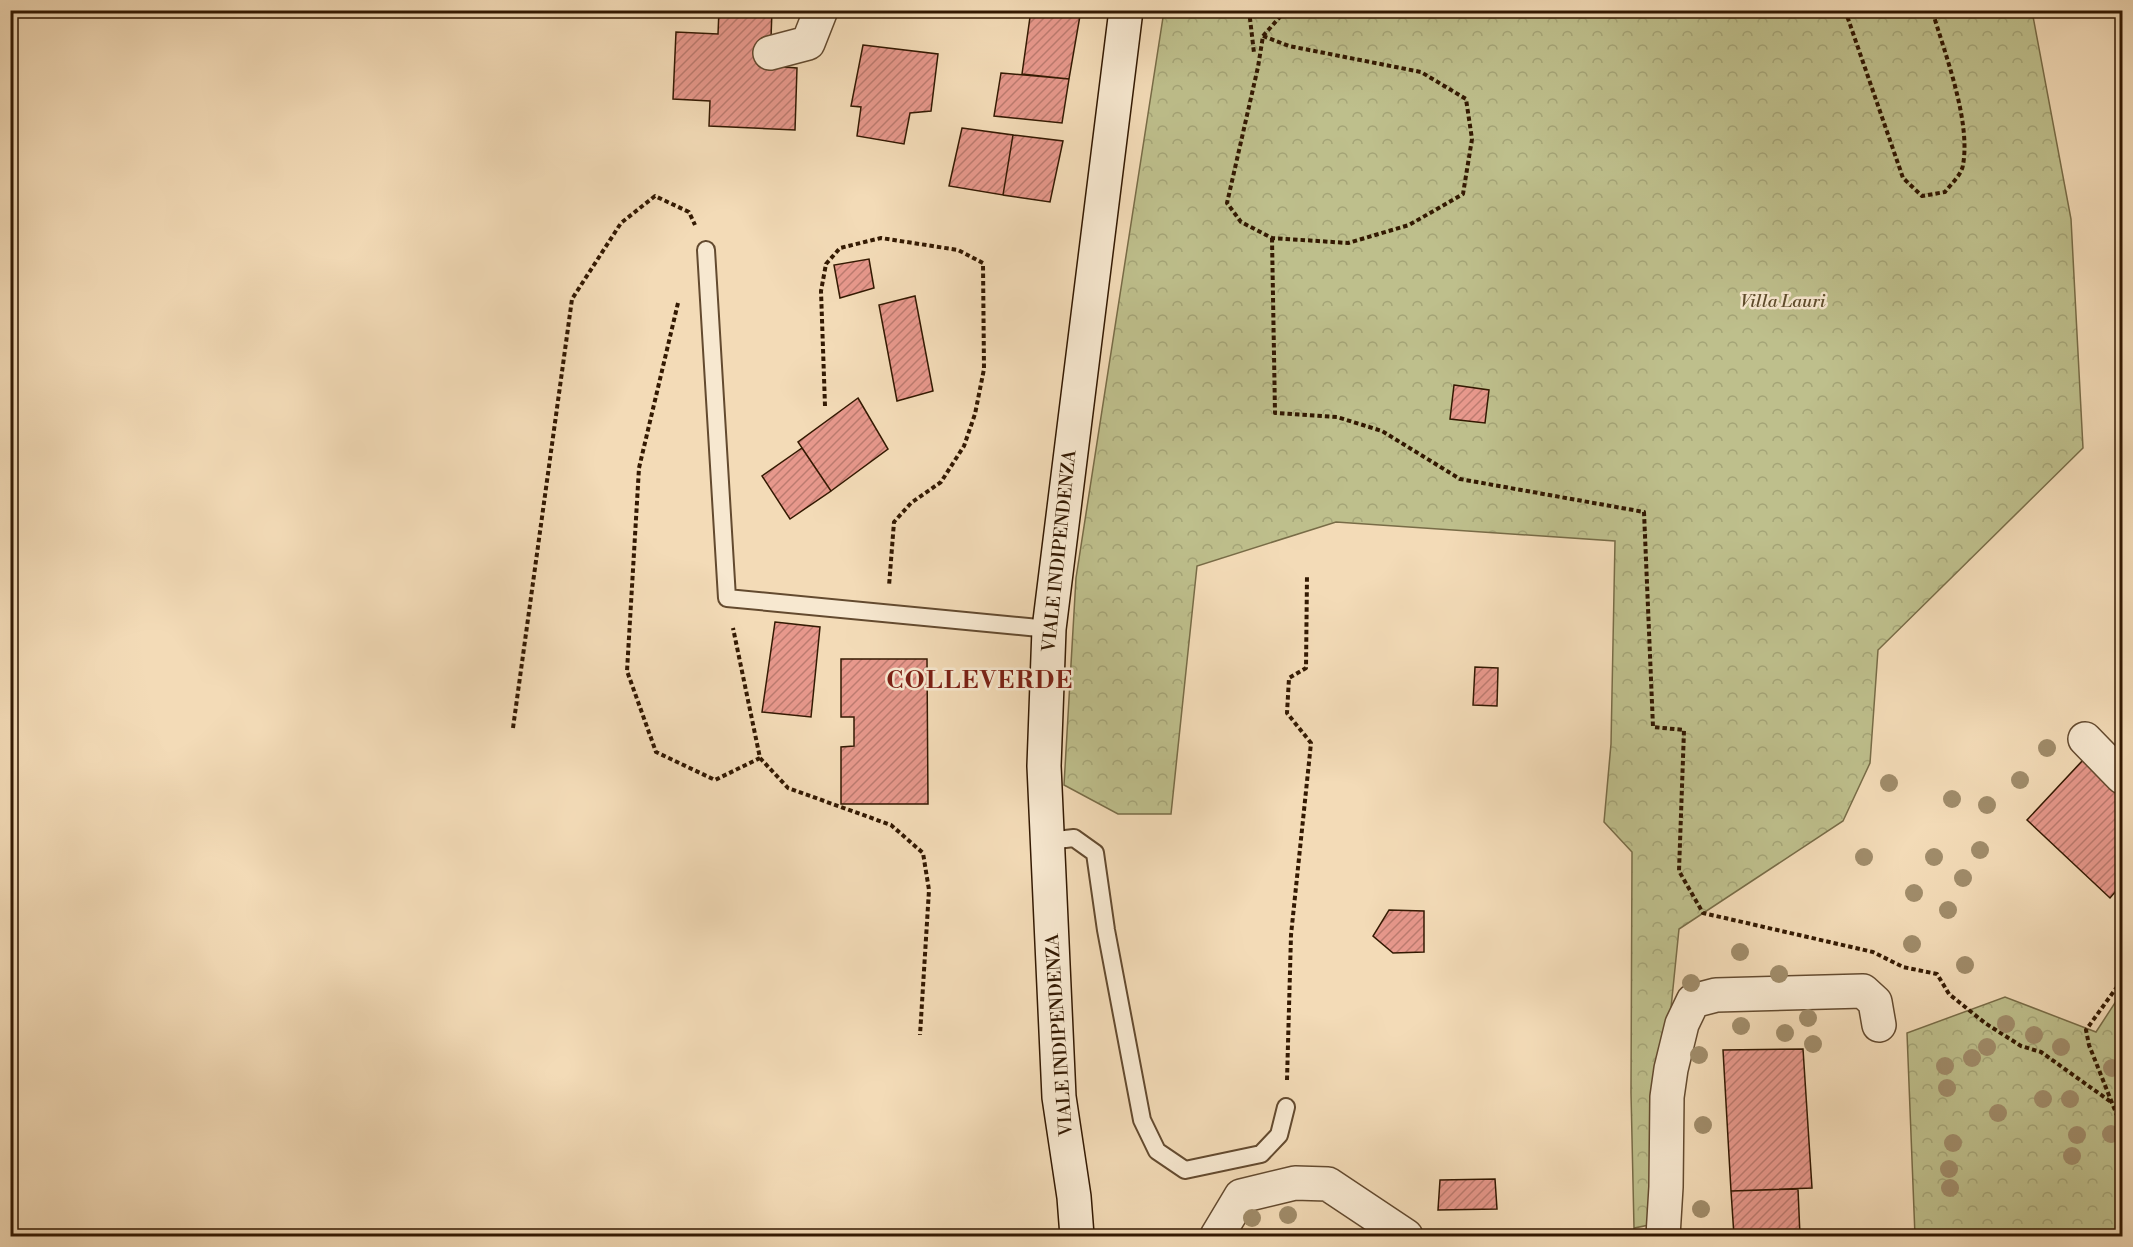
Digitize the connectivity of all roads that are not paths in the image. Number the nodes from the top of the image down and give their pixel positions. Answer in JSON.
{"nodes":[{"id":1,"x":821,"y":10,"type":"edge"},
{"id":2,"x":1126,"y":10,"type":"edge"},
{"id":3,"x":770,"y":53,"type":"dead end"},
{"id":4,"x":706,"y":250,"type":"road end"},
{"id":5,"x":1049,"y":629,"type":"junction"},
{"id":6,"x":2085,"y":739,"type":"dead end"},
{"id":7,"x":2122,"y":777,"type":"edge"},
{"id":8,"x":1048,"y":841,"type":"junction"},
{"id":9,"x":1879,"y":1025,"type":"dead end"},
{"id":10,"x":1286,"y":1107,"type":"road end"},
{"id":11,"x":1077,"y":1236,"type":"edge"},
{"id":12,"x":1217,"y":1236,"type":"edge"},
{"id":13,"x":1406,"y":1236,"type":"edge"},
{"id":14,"x":1663,"y":1236,"type":"edge"}],
"edges":[{"from":1,"to":3,"type":"main road"},
{"from":2,"to":5,"type":"main road","name":"VIALE INDIPENDENZA"},
{"from":4,"to":5,"type":"lane"},
{"from":5,"to":8,"type":"main road","name":"VIALE INDIPENDENZA"},
{"from":6,"to":7,"type":"main road"},
{"from":8,"to":10,"type":"lane"},
{"from":8,"to":11,"type":"main road","name":"VIALE INDIPENDENZA"},
{"from":9,"to":14,"type":"main road"},
{"from":12,"to":13,"type":"main road"}]}
